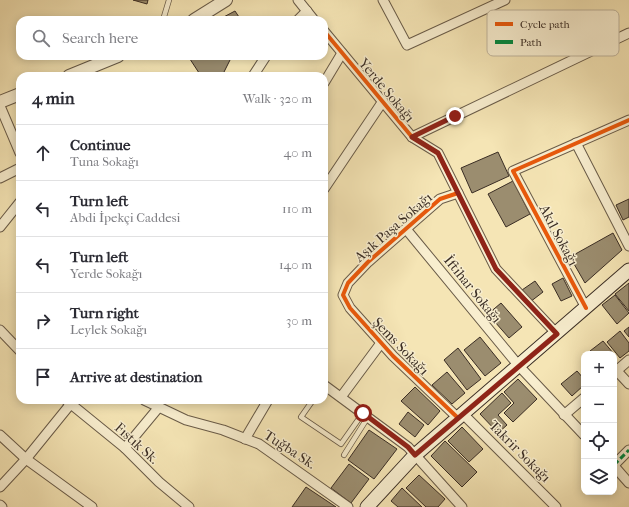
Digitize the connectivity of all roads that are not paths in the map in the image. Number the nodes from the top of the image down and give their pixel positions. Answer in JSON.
{"nodes":[{"id":1,"x":169,"y":0,"type":"edge"},
{"id":2,"x":226,"y":0,"type":"edge"},
{"id":3,"x":298,"y":0,"type":"edge"},
{"id":4,"x":383,"y":0,"type":"edge"},
{"id":5,"x":505,"y":0,"type":"edge"},
{"id":6,"x":307,"y":11,"type":"junction"},
{"id":7,"x":164,"y":16,"type":"edge"},
{"id":8,"x":200,"y":16,"type":"edge"},
{"id":9,"x":302,"y":16,"type":"edge"},
{"id":10,"x":311,"y":16,"type":"edge"},
{"id":11,"x":629,"y":33,"type":"edge"},
{"id":12,"x":328,"y":36,"type":"edge"},
{"id":13,"x":619,"y":38,"type":"edge"},
{"id":14,"x":342,"y":53,"type":"junction"},
{"id":15,"x":581,"y":56,"type":"edge"},
{"id":16,"x":109,"y":60,"type":"edge"},
{"id":17,"x":263,"y":60,"type":"edge"},
{"id":18,"x":83,"y":72,"type":"edge"},
{"id":19,"x":256,"y":72,"type":"edge"},
{"id":20,"x":328,"y":76,"type":"edge"},
{"id":21,"x":16,"y":96,"type":"edge"},
{"id":22,"x":0,"y":102,"type":"edge"},
{"id":23,"x":383,"y":102,"type":"junction"},
{"id":24,"x":0,"y":106,"type":"edge"},
{"id":25,"x":629,"y":120,"type":"edge"},
{"id":26,"x":412,"y":137,"type":"junction"},
{"id":27,"x":576,"y":143,"type":"junction"},
{"id":28,"x":16,"y":144,"type":"edge"},
{"id":29,"x":16,"y":170,"type":"edge"},
{"id":30,"x":0,"y":178,"type":"edge"},
{"id":31,"x":328,"y":184,"type":"edge"},
{"id":32,"x":458,"y":193,"type":"junction"},
{"id":33,"x":16,"y":207,"type":"edge"},
{"id":34,"x":0,"y":227,"type":"edge"},
{"id":35,"x":406,"y":229,"type":"junction"},
{"id":36,"x":629,"y":246,"type":"edge"},
{"id":37,"x":628,"y":275,"type":"edge"},
{"id":38,"x":348,"y":283,"type":"joint"},
{"id":39,"x":586,"y":308,"type":"junction"},
{"id":40,"x":0,"y":330,"type":"edge"},
{"id":41,"x":557,"y":334,"type":"junction"},
{"id":42,"x":381,"y":343,"type":"junction"},
{"id":43,"x":16,"y":347,"type":"edge"},
{"id":44,"x":629,"y":360,"type":"edge"},
{"id":45,"x":519,"y":366,"type":"junction"},
{"id":46,"x":617,"y":370,"type":"edge"},
{"id":47,"x":617,"y":374,"type":"edge"},
{"id":48,"x":629,"y":384,"type":"edge"},
{"id":49,"x":328,"y":388,"type":"edge"},
{"id":50,"x":341,"y":397,"type":"junction"},
{"id":51,"x":581,"y":401,"type":"edge"},
{"id":52,"x":68,"y":404,"type":"edge"},
{"id":53,"x":72,"y":404,"type":"edge"},
{"id":54,"x":152,"y":404,"type":"edge"},
{"id":55,"x":266,"y":404,"type":"edge"},
{"id":56,"x":310,"y":404,"type":"edge"},
{"id":57,"x":159,"y":408,"type":"junction"},
{"id":58,"x":366,"y":415,"type":"junction"},
{"id":59,"x":564,"y":415,"type":"junction"},
{"id":60,"x":461,"y":416,"type":"junction"},
{"id":61,"x":581,"y":432,"type":"edge"},
{"id":62,"x":0,"y":435,"type":"edge"},
{"id":63,"x":245,"y":439,"type":"junction"},
{"id":64,"x":125,"y":448,"type":"junction"},
{"id":65,"x":629,"y":450,"type":"edge"},
{"id":66,"x":344,"y":455,"type":"dead end"},
{"id":67,"x":415,"y":455,"type":"junction"},
{"id":68,"x":26,"y":459,"type":"junction"},
{"id":69,"x":617,"y":462,"type":"edge"},
{"id":70,"x":617,"y":469,"type":"edge"},
{"id":71,"x":629,"y":483,"type":"edge"},
{"id":72,"x":0,"y":487,"type":"edge"},
{"id":73,"x":92,"y":507,"type":"edge"},
{"id":74,"x":189,"y":507,"type":"edge"},
{"id":75,"x":348,"y":507,"type":"edge"},
{"id":76,"x":367,"y":507,"type":"edge"},
{"id":77,"x":462,"y":507,"type":"edge"},
{"id":78,"x":556,"y":507,"type":"edge"}],
"edges":[{"from":1,"to":7,"type":"lane"},
{"from":2,"to":8,"type":"street"},
{"from":3,"to":6,"type":"street"},
{"from":4,"to":5,"type":"street"},
{"from":6,"to":9,"type":"street"},
{"from":6,"to":10,"type":"street"},
{"from":11,"to":13,"type":"street"},
{"from":12,"to":14,"type":"street","name":"Yerde Sokağı"},
{"from":14,"to":20,"type":"street"},
{"from":14,"to":23,"type":"street","name":"Yerde Sokağı"},
{"from":15,"to":26,"type":"street"},
{"from":16,"to":18,"type":"street"},
{"from":17,"to":19,"type":"street"},
{"from":21,"to":22,"type":"street"},
{"from":23,"to":26,"type":"street","name":"Yerde Sokağı"},
{"from":23,"to":31,"type":"street"},
{"from":24,"to":28,"type":"street"},
{"from":25,"to":27,"type":"street"},
{"from":26,"to":32,"type":"street","name":"Yerde Sokağı"},
{"from":27,"to":36,"type":"street"},
{"from":27,"to":39,"type":"street","name":"Akıl Sokağı"},
{"from":29,"to":30,"type":"street"},
{"from":32,"to":35,"type":"street","name":"Aşık Paşa Sokağı"},
{"from":32,"to":41,"type":"street","name":"Yerde Sokağı"},
{"from":33,"to":34,"type":"street"},
{"from":35,"to":38,"type":"street","name":"Aşık Paşa Sokağı"},
{"from":35,"to":45,"type":"street","name":"İftihar Sokağı"},
{"from":37,"to":39,"type":"main road"},
{"from":38,"to":42,"type":"street","name":"Şems Sokağı"},
{"from":39,"to":41,"type":"main road"},
{"from":40,"to":43,"type":"street"},
{"from":41,"to":45,"type":"main road"},
{"from":42,"to":50,"type":"street"},
{"from":42,"to":60,"type":"street","name":"Şems Sokağı"},
{"from":44,"to":46,"type":"street"},
{"from":45,"to":59,"type":"street","name":"İftihar Sokağı"},
{"from":45,"to":60,"type":"main road"},
{"from":47,"to":48,"type":"street"},
{"from":49,"to":50,"type":"street"},
{"from":50,"to":58,"type":"street"},
{"from":51,"to":59,"type":"street"},
{"from":52,"to":68,"type":"street"},
{"from":53,"to":64,"type":"street","name":"Fıstık Sk."},
{"from":54,"to":57,"type":"street","name":"Tuğba Sk."},
{"from":55,"to":63,"type":"street"},
{"from":56,"to":58,"type":"lane"},
{"from":57,"to":63,"type":"street","name":"Tuğba Sk."},
{"from":57,"to":64,"type":"street"},
{"from":58,"to":66,"type":"lane"},
{"from":58,"to":67,"type":"street"},
{"from":59,"to":61,"type":"street","name":"İftihar Sokağı"},
{"from":60,"to":67,"type":"main road"},
{"from":60,"to":78,"type":"street","name":"Takrir Sokağı"},
{"from":62,"to":68,"type":"street"},
{"from":63,"to":75,"type":"street","name":"Tuğba Sk."},
{"from":64,"to":74,"type":"street","name":"Fıstık Sk."},
{"from":65,"to":69,"type":"street"},
{"from":67,"to":76,"type":"main road"},
{"from":67,"to":77,"type":"street"},
{"from":68,"to":72,"type":"street"},
{"from":68,"to":73,"type":"street"},
{"from":70,"to":71,"type":"street"}]}
